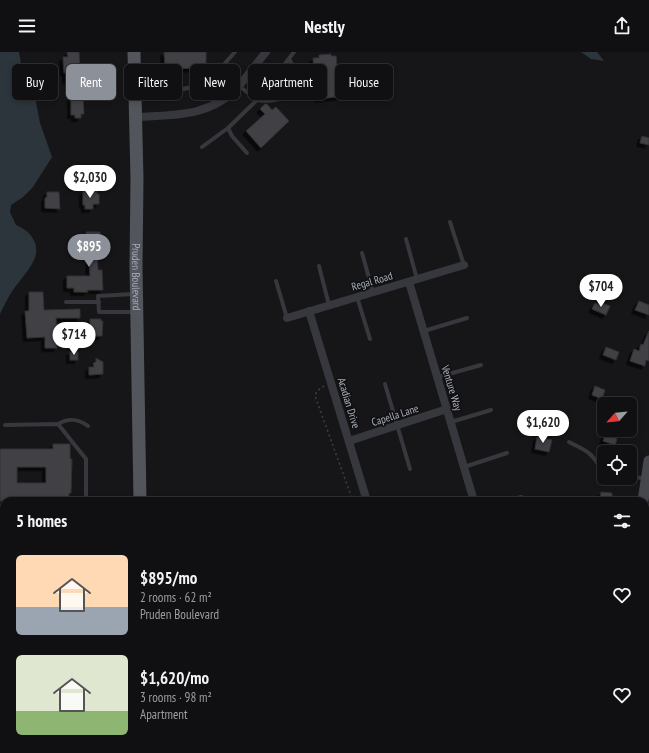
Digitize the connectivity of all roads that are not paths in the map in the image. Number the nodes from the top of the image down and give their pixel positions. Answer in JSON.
{"nodes":[{"id":1,"x":134,"y":52,"type":"edge"},
{"id":2,"x":234,"y":52,"type":"edge"},
{"id":3,"x":266,"y":52,"type":"edge"},
{"id":4,"x":294,"y":52,"type":"edge"},
{"id":5,"x":289,"y":59,"type":"junction"},
{"id":6,"x":224,"y":64,"type":"edge"},
{"id":7,"x":285,"y":64,"type":"edge"},
{"id":8,"x":292,"y":64,"type":"edge"},
{"id":9,"x":240,"y":85,"type":"edge"},
{"id":10,"x":240,"y":87,"type":"edge"},
{"id":11,"x":248,"y":93,"type":"edge"},
{"id":12,"x":222,"y":100,"type":"edge"},
{"id":13,"x":257,"y":100,"type":"joint"},
{"id":14,"x":280,"y":100,"type":"edge"},
{"id":15,"x":136,"y":117,"type":"junction"},
{"id":16,"x":228,"y":128,"type":"junction"},
{"id":17,"x":202,"y":147,"type":"dead end"},
{"id":18,"x":247,"y":153,"type":"dead end"},
{"id":19,"x":450,"y":222,"type":"dead end"},
{"id":20,"x":406,"y":239,"type":"dead end"},
{"id":21,"x":362,"y":253,"type":"dead end"},
{"id":22,"x":464,"y":265,"type":"joint"},
{"id":23,"x":319,"y":266,"type":"dead end"},
{"id":24,"x":276,"y":280,"type":"dead end"},
{"id":25,"x":413,"y":280,"type":"junction"},
{"id":26,"x":373,"y":292,"type":"junction"},
{"id":27,"x":137,"y":293,"type":"junction"},
{"id":28,"x":357,"y":297,"type":"junction"},
{"id":29,"x":66,"y":302,"type":"dead end"},
{"id":30,"x":99,"y":302,"type":"junction"},
{"id":31,"x":330,"y":305,"type":"junction"},
{"id":32,"x":309,"y":311,"type":"junction"},
{"id":33,"x":137,"y":312,"type":"junction"},
{"id":34,"x":287,"y":318,"type":"joint"},
{"id":35,"x":467,"y":318,"type":"dead end"},
{"id":36,"x":424,"y":331,"type":"junction"},
{"id":37,"x":370,"y":339,"type":"dead end"},
{"id":38,"x":481,"y":365,"type":"dead end"},
{"id":39,"x":438,"y":377,"type":"junction"},
{"id":40,"x":385,"y":384,"type":"dead end"},
{"id":41,"x":447,"y":409,"type":"junction"},
{"id":42,"x":491,"y":410,"type":"dead end"},
{"id":43,"x":451,"y":422,"type":"junction"},
{"id":44,"x":5,"y":424,"type":"dead end"},
{"id":45,"x":58,"y":424,"type":"junction"},
{"id":46,"x":397,"y":425,"type":"junction"},
{"id":47,"x":88,"y":426,"type":"dead end"},
{"id":48,"x":349,"y":441,"type":"junction"},
{"id":49,"x":569,"y":442,"type":"dead end"},
{"id":50,"x":507,"y":453,"type":"dead end"},
{"id":51,"x":649,"y":461,"type":"edge"},
{"id":52,"x":597,"y":464,"type":"edge"},
{"id":53,"x":464,"y":467,"type":"junction"},
{"id":54,"x":410,"y":469,"type":"dead end"},
{"id":55,"x":637,"y":477,"type":"edge"},
{"id":56,"x":646,"y":479,"type":"junction"},
{"id":57,"x":86,"y":497,"type":"edge"},
{"id":58,"x":140,"y":497,"type":"edge"},
{"id":59,"x":366,"y":497,"type":"edge"},
{"id":60,"x":473,"y":497,"type":"edge"},
{"id":61,"x":644,"y":497,"type":"edge"}],
"edges":[{"from":1,"to":15,"type":"main road","name":"Pruden Boulevard"},
{"from":2,"to":6,"type":"lane"},
{"from":3,"to":9,"type":"street"},
{"from":4,"to":5,"type":"lane"},
{"from":5,"to":7,"type":"lane"},
{"from":5,"to":8,"type":"lane"},
{"from":10,"to":11,"type":"lane"},
{"from":12,"to":15,"type":"street"},
{"from":13,"to":14,"type":"lane"},
{"from":13,"to":16,"type":"lane"},
{"from":15,"to":27,"type":"main road","name":"Pruden Boulevard"},
{"from":16,"to":17,"type":"lane"},
{"from":16,"to":18,"type":"lane"},
{"from":19,"to":22,"type":"lane"},
{"from":20,"to":25,"type":"lane"},
{"from":21,"to":26,"type":"lane"},
{"from":22,"to":25,"type":"street","name":"Regal Road"},
{"from":23,"to":31,"type":"lane"},
{"from":24,"to":34,"type":"lane"},
{"from":25,"to":26,"type":"street","name":"Regal Road"},
{"from":25,"to":36,"type":"street","name":"Venture Way"},
{"from":26,"to":28,"type":"street","name":"Regal Road"},
{"from":27,"to":30,"type":"lane"},
{"from":27,"to":33,"type":"main road","name":"Pruden Boulevard"},
{"from":28,"to":31,"type":"street","name":"Regal Road"},
{"from":28,"to":37,"type":"lane"},
{"from":29,"to":30,"type":"lane"},
{"from":30,"to":33,"type":"lane"},
{"from":31,"to":32,"type":"street","name":"Regal Road"},
{"from":32,"to":34,"type":"street","name":"Regal Road"},
{"from":32,"to":48,"type":"street","name":"Acadian Drive"},
{"from":33,"to":58,"type":"main road","name":"Pruden Boulevard"},
{"from":35,"to":36,"type":"lane"},
{"from":36,"to":39,"type":"street","name":"Venture Way"},
{"from":38,"to":39,"type":"lane"},
{"from":39,"to":41,"type":"street","name":"Venture Way"},
{"from":40,"to":46,"type":"lane"},
{"from":41,"to":43,"type":"street","name":"Venture Way"},
{"from":41,"to":46,"type":"street","name":"Capella Lane"},
{"from":42,"to":43,"type":"lane"},
{"from":43,"to":53,"type":"street","name":"Venture Way"},
{"from":44,"to":45,"type":"lane"},
{"from":45,"to":47,"type":"lane"},
{"from":45,"to":57,"type":"lane"},
{"from":46,"to":48,"type":"street","name":"Capella Lane"},
{"from":46,"to":54,"type":"lane"},
{"from":48,"to":59,"type":"street","name":"Acadian Drive"},
{"from":49,"to":52,"type":"lane"},
{"from":50,"to":53,"type":"lane"},
{"from":51,"to":56,"type":"street"},
{"from":53,"to":60,"type":"street","name":"Venture Way"},
{"from":55,"to":56,"type":"lane"},
{"from":56,"to":61,"type":"street"}]}
